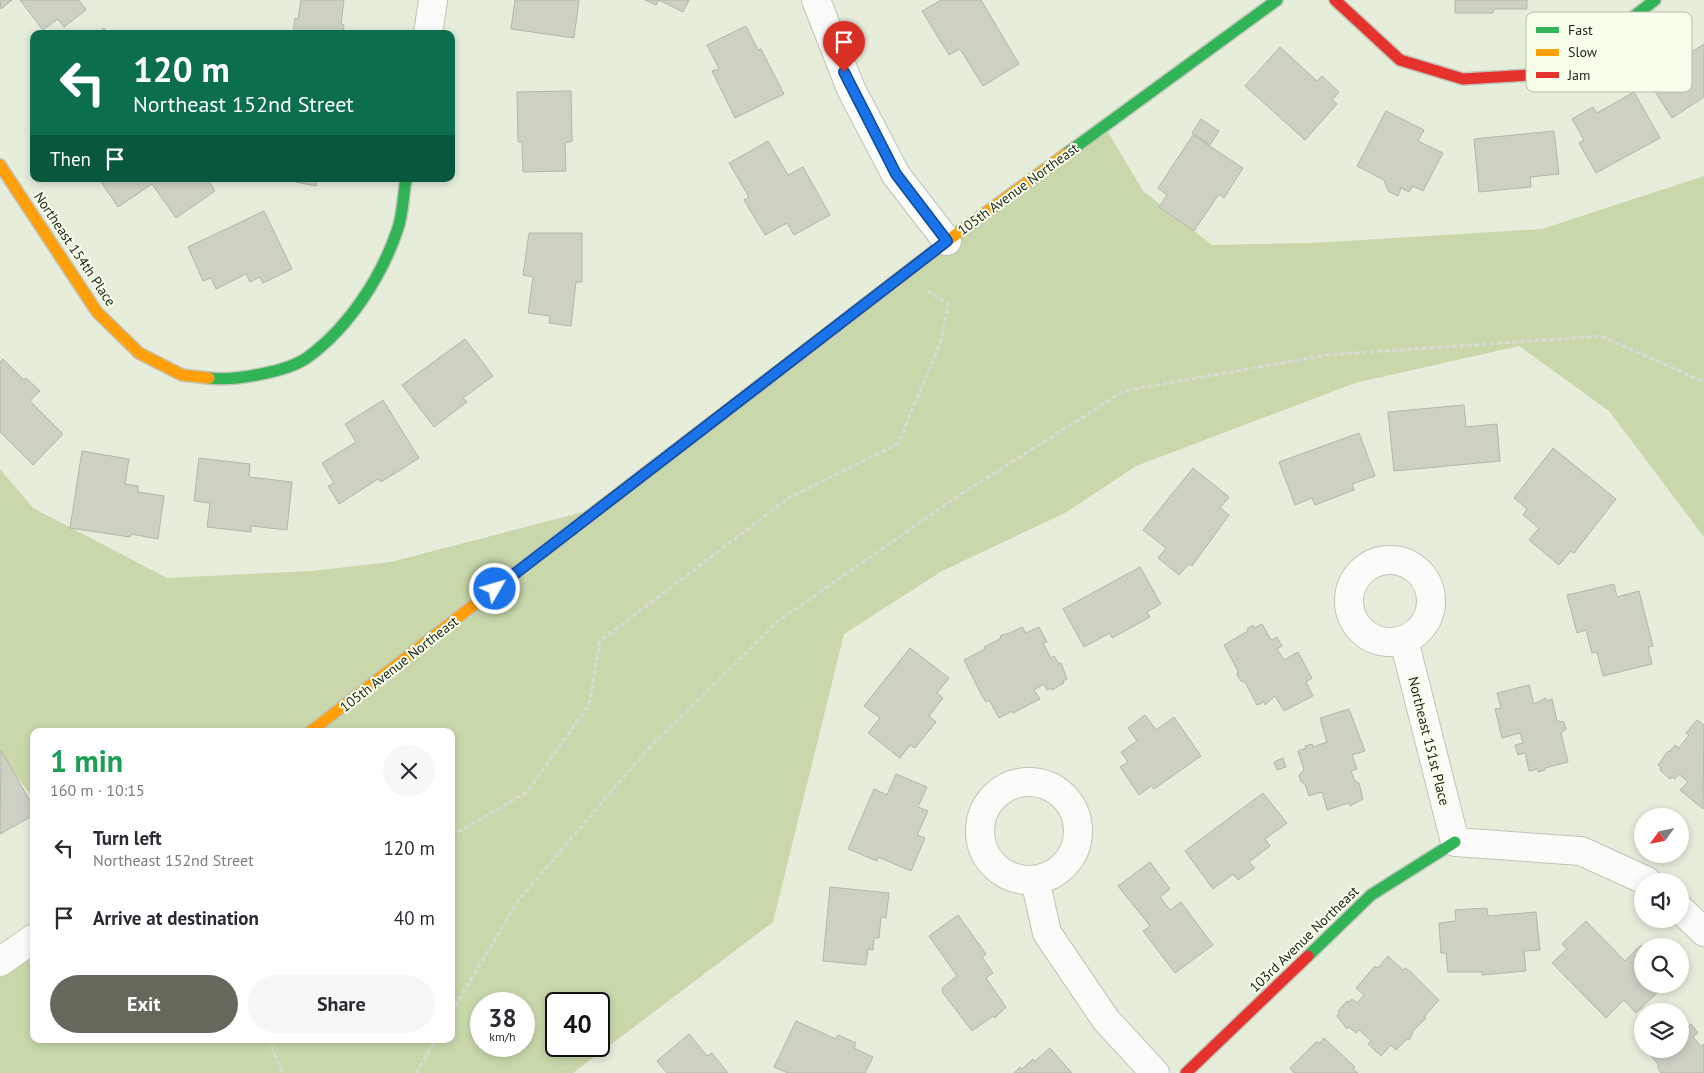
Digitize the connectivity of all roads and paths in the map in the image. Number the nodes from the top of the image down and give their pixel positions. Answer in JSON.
{"nodes":[{"id":1,"x":433,"y":0,"type":"edge"},
{"id":2,"x":816,"y":0,"type":"edge"},
{"id":3,"x":1277,"y":0,"type":"edge"},
{"id":4,"x":1335,"y":0,"type":"edge"},
{"id":5,"x":1655,"y":0,"type":"edge"},
{"id":6,"x":1640,"y":12,"type":"edge"},
{"id":7,"x":429,"y":30,"type":"edge"},
{"id":8,"x":1526,"y":75,"type":"edge"},
{"id":9,"x":0,"y":165,"type":"edge"},
{"id":10,"x":406,"y":182,"type":"edge"},
{"id":11,"x":947,"y":241,"type":"junction"},
{"id":12,"x":903,"y":275,"type":"junction"},
{"id":13,"x":1704,"y":382,"type":"edge"},
{"id":14,"x":1404,"y":640,"type":"dead end"},
{"id":15,"x":315,"y":728,"type":"edge"},
{"id":16,"x":455,"y":834,"type":"edge"},
{"id":17,"x":1455,"y":842,"type":"junction"},
{"id":18,"x":1634,"y":875,"type":"edge"},
{"id":19,"x":1035,"y":880,"type":"dead end"},
{"id":20,"x":1689,"y":917,"type":"edge"},
{"id":21,"x":1704,"y":932,"type":"edge"},
{"id":22,"x":30,"y":941,"type":"edge"},
{"id":23,"x":0,"y":962,"type":"edge"},
{"id":24,"x":455,"y":1006,"type":"edge"},
{"id":25,"x":271,"y":1043,"type":"edge"},
{"id":26,"x":434,"y":1043,"type":"edge"},
{"id":27,"x":282,"y":1073,"type":"edge"},
{"id":28,"x":416,"y":1073,"type":"edge"},
{"id":29,"x":1155,"y":1073,"type":"edge"},
{"id":30,"x":1186,"y":1073,"type":"edge"}],
"edges":[{"from":1,"to":7,"type":"street"},
{"from":2,"to":11,"type":"street"},
{"from":3,"to":11,"type":"street","name":"105th Avenue Northeast"},
{"from":4,"to":8,"type":"street"},
{"from":5,"to":6,"type":"street"},
{"from":9,"to":10,"type":"street","name":"Northeast 154th Place"},
{"from":11,"to":12,"type":"street","name":"105th Avenue Northeast"},
{"from":12,"to":15,"type":"street","name":"105th Avenue Northeast"},
{"from":12,"to":16,"type":"path"},
{"from":13,"to":24,"type":"path"},
{"from":14,"to":17,"type":"street","name":"Northeast 151st Place"},
{"from":17,"to":18,"type":"street"},
{"from":17,"to":30,"type":"street","name":"103rd Avenue Northeast"},
{"from":19,"to":29,"type":"street"},
{"from":20,"to":21,"type":"street"},
{"from":22,"to":23,"type":"street"},
{"from":25,"to":27,"type":"path"},
{"from":26,"to":28,"type":"path"}]}
